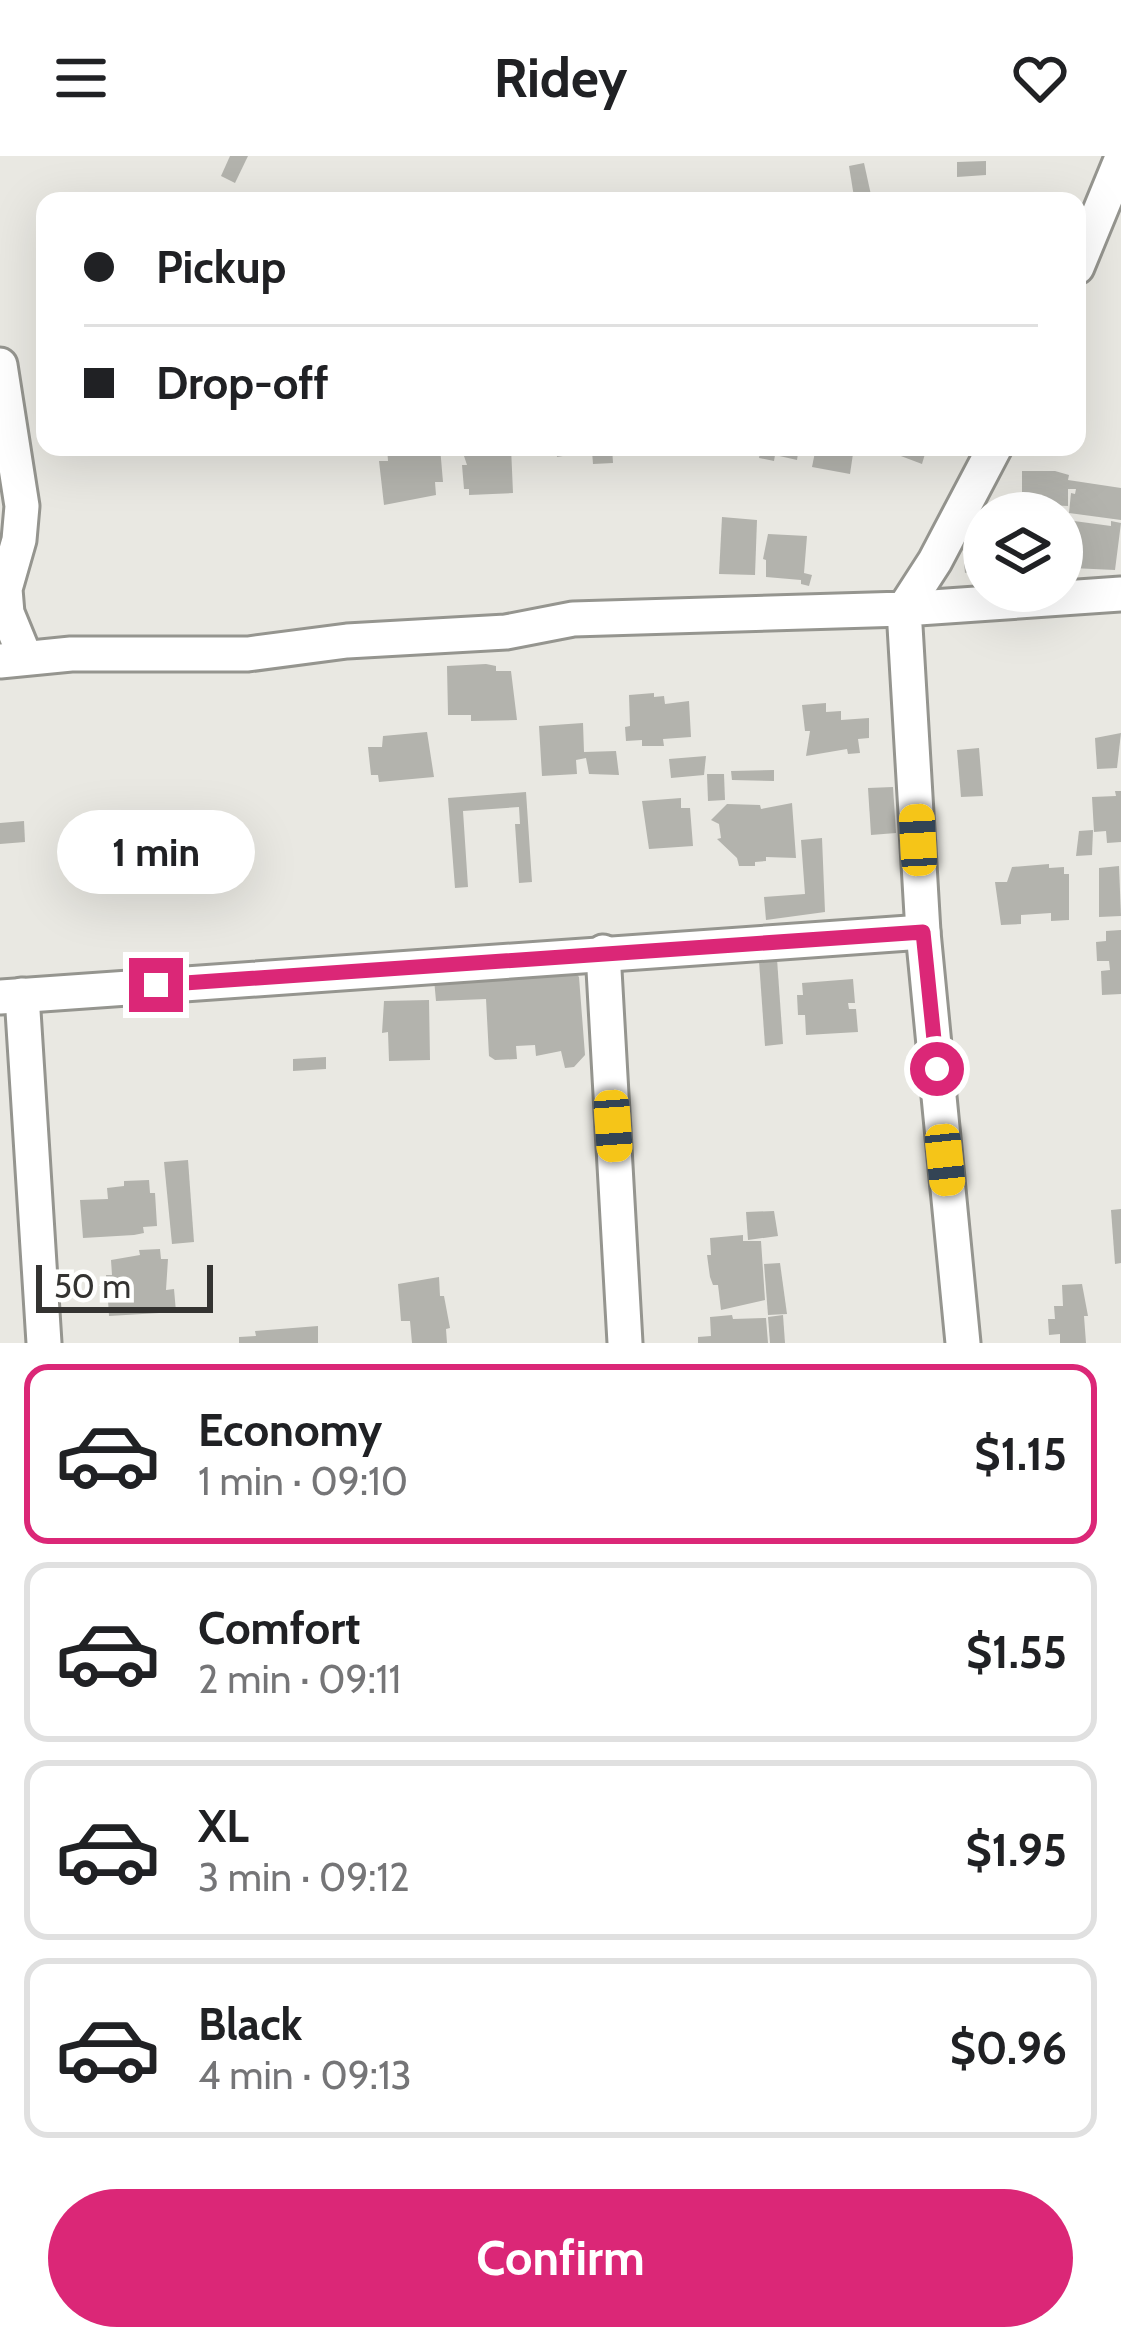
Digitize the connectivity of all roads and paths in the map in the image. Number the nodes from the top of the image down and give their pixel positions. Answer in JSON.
{"nodes":[{"id":1,"x":1121,"y":160,"type":"edge"},
{"id":2,"x":1086,"y":245,"type":"edge"},
{"id":3,"x":0,"y":365,"type":"edge"},
{"id":4,"x":989,"y":456,"type":"edge"},
{"id":5,"x":1121,"y":594,"type":"edge"},
{"id":6,"x":904,"y":609,"type":"junction"},
{"id":7,"x":12,"y":659,"type":"edge"},
{"id":8,"x":923,"y":932,"type":"junction"},
{"id":9,"x":603,"y":952,"type":"junction"},
{"id":10,"x":11,"y":996,"type":"edge"},
{"id":11,"x":44,"y":1343,"type":"edge"},
{"id":12,"x":626,"y":1343,"type":"edge"},
{"id":13,"x":963,"y":1343,"type":"edge"}],
"edges":[{"from":1,"to":2,"type":"street"},
{"from":3,"to":7,"type":"street"},
{"from":4,"to":6,"type":"street"},
{"from":5,"to":6,"type":"street"},
{"from":6,"to":7,"type":"street"},
{"from":6,"to":8,"type":"street"},
{"from":8,"to":9,"type":"street"},
{"from":8,"to":13,"type":"street"},
{"from":9,"to":10,"type":"street"},
{"from":9,"to":12,"type":"street"},
{"from":10,"to":11,"type":"street"}]}
